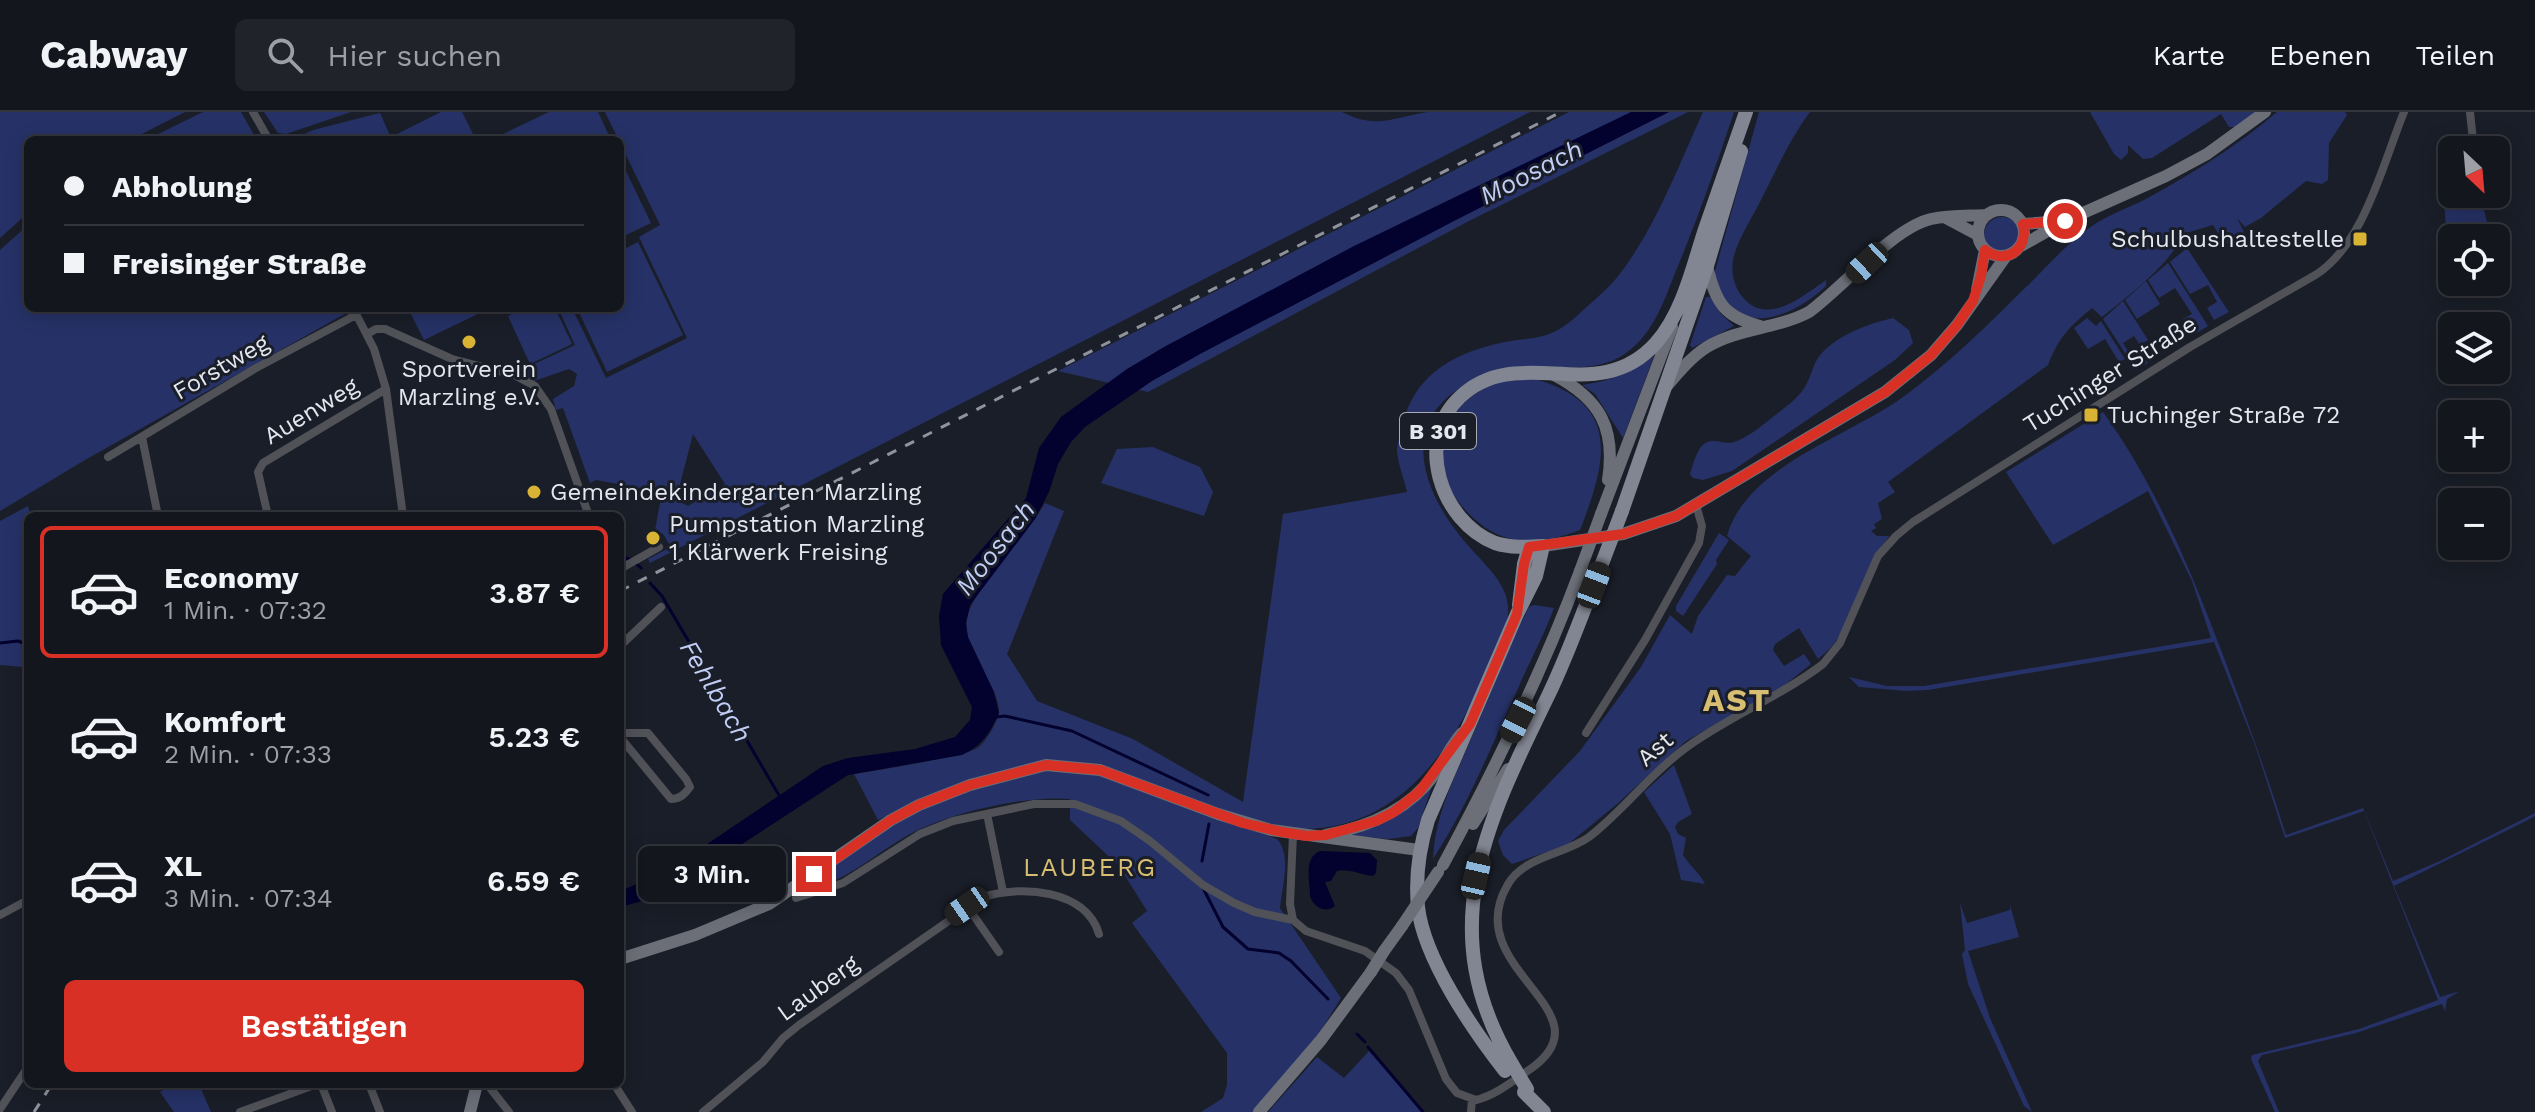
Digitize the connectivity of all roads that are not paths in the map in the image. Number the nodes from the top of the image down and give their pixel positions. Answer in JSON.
{"nodes":[{"id":1,"x":253,"y":112,"type":"edge"},
{"id":2,"x":1748,"y":112,"type":"edge"},
{"id":3,"x":2265,"y":112,"type":"edge"},
{"id":4,"x":2404,"y":112,"type":"edge"},
{"id":5,"x":2470,"y":112,"type":"edge"},
{"id":6,"x":267,"y":136,"type":"edge"},
{"id":7,"x":2473,"y":136,"type":"edge"},
{"id":8,"x":1987,"y":215,"type":"junction"},
{"id":9,"x":1943,"y":217,"type":"junction"},
{"id":10,"x":2065,"y":221,"type":"junction"},
{"id":11,"x":2023,"y":224,"type":"junction"},
{"id":12,"x":1978,"y":235,"type":"junction"},
{"id":13,"x":2021,"y":246,"type":"junction"},
{"id":14,"x":1985,"y":250,"type":"junction"},
{"id":15,"x":2006,"y":256,"type":"junction"},
{"id":16,"x":1707,"y":266,"type":"junction"},
{"id":17,"x":1973,"y":301,"type":"junction"},
{"id":18,"x":1680,"y":305,"type":"junction"},
{"id":19,"x":353,"y":312,"type":"edge"},
{"id":20,"x":356,"y":312,"type":"edge"},
{"id":21,"x":1766,"y":327,"type":"junction"},
{"id":22,"x":367,"y":334,"type":"junction"},
{"id":23,"x":1554,"y":375,"type":"junction"},
{"id":24,"x":1666,"y":387,"type":"junction"},
{"id":25,"x":386,"y":389,"type":"junction"},
{"id":26,"x":142,"y":437,"type":"junction"},
{"id":27,"x":108,"y":457,"type":"dead end"},
{"id":28,"x":1608,"y":496,"type":"junction"},
{"id":29,"x":1696,"y":505,"type":"junction"},
{"id":30,"x":157,"y":512,"type":"edge"},
{"id":31,"x":267,"y":512,"type":"edge"},
{"id":32,"x":402,"y":512,"type":"edge"},
{"id":33,"x":588,"y":512,"type":"edge"},
{"id":34,"x":1500,"y":544,"type":"junction"},
{"id":35,"x":1536,"y":546,"type":"junction"},
{"id":36,"x":659,"y":547,"type":"dead end"},
{"id":37,"x":624,"y":567,"type":"edge"},
{"id":38,"x":1521,"y":578,"type":"junction"},
{"id":39,"x":661,"y":607,"type":"dead end"},
{"id":40,"x":1517,"y":614,"type":"junction"},
{"id":41,"x":624,"y":642,"type":"edge"},
{"id":42,"x":1823,"y":664,"type":"joint"},
{"id":43,"x":1470,"y":724,"type":"junction"},
{"id":44,"x":1586,"y":733,"type":"dead end"},
{"id":45,"x":624,"y":735,"type":"edge"},
{"id":46,"x":624,"y":740,"type":"edge"},
{"id":47,"x":1521,"y":747,"type":"junction"},
{"id":48,"x":987,"y":814,"type":"junction"},
{"id":49,"x":1300,"y":835,"type":"junction"},
{"id":50,"x":1419,"y":850,"type":"junction"},
{"id":51,"x":1441,"y":869,"type":"junction"},
{"id":52,"x":1003,"y":892,"type":"junction"},
{"id":53,"x":796,"y":898,"type":"dead end"},
{"id":54,"x":24,"y":902,"type":"edge"},
{"id":55,"x":967,"y":906,"type":"junction"},
{"id":56,"x":0,"y":915,"type":"edge"},
{"id":57,"x":1293,"y":920,"type":"junction"},
{"id":58,"x":1099,"y":934,"type":"dead end"},
{"id":59,"x":999,"y":952,"type":"dead end"},
{"id":60,"x":624,"y":958,"type":"edge"},
{"id":61,"x":1509,"y":1068,"type":"junction"},
{"id":62,"x":24,"y":1073,"type":"edge"},
{"id":63,"x":308,"y":1088,"type":"edge"},
{"id":64,"x":321,"y":1088,"type":"edge"},
{"id":65,"x":371,"y":1088,"type":"edge"},
{"id":66,"x":476,"y":1088,"type":"edge"},
{"id":67,"x":490,"y":1088,"type":"edge"},
{"id":68,"x":617,"y":1088,"type":"edge"},
{"id":69,"x":1472,"y":1099,"type":"junction"},
{"id":70,"x":0,"y":1109,"type":"edge"},
{"id":71,"x":1543,"y":1111,"type":"edge"},
{"id":72,"x":240,"y":1112,"type":"edge"},
{"id":73,"x":332,"y":1112,"type":"edge"},
{"id":74,"x":380,"y":1112,"type":"edge"},
{"id":75,"x":470,"y":1112,"type":"edge"},
{"id":76,"x":509,"y":1112,"type":"edge"},
{"id":77,"x":632,"y":1112,"type":"edge"},
{"id":78,"x":703,"y":1112,"type":"edge"},
{"id":79,"x":1259,"y":1112,"type":"edge"},
{"id":80,"x":1471,"y":1112,"type":"edge"}],
"edges":[{"from":1,"to":6,"type":"street"},
{"from":2,"to":16,"type":"main road","number":"B 301"},
{"from":2,"to":18,"type":"main road","number":"B 301"},
{"from":3,"to":10,"type":"main road"},
{"from":4,"to":42,"type":"street","name":"Tuchinger Straße"},
{"from":5,"to":7,"type":"street"},
{"from":8,"to":9,"type":"main road","number":"B 301"},
{"from":8,"to":11,"type":"main road"},
{"from":8,"to":12,"type":"main road"},
{"from":9,"to":12,"type":"main road"},
{"from":9,"to":21,"type":"main road","number":"B 301"},
{"from":10,"to":11,"type":"main road"},
{"from":10,"to":13,"type":"main road"},
{"from":11,"to":13,"type":"main road"},
{"from":12,"to":14,"type":"main road"},
{"from":13,"to":15,"type":"main road"},
{"from":14,"to":15,"type":"main road"},
{"from":14,"to":17,"type":"main road","number":"B 301"},
{"from":15,"to":17,"type":"main road","number":"B 301"},
{"from":16,"to":21,"type":"main road"},
{"from":16,"to":24,"type":"main road","number":"B 301"},
{"from":17,"to":29,"type":"main road","number":"B 301"},
{"from":18,"to":23,"type":"main road","number":"B 301"},
{"from":18,"to":28,"type":"main road","number":"B 301"},
{"from":19,"to":26,"type":"street","name":"Forstweg"},
{"from":20,"to":22,"type":"street"},
{"from":21,"to":24,"type":"main road","number":"B 301"},
{"from":22,"to":25,"type":"street"},
{"from":22,"to":33,"type":"street"},
{"from":23,"to":28,"type":"main road","number":"B 301"},
{"from":23,"to":34,"type":"main road","number":"B 301"},
{"from":24,"to":47,"type":"main road","number":"B 301","bridge":true},
{"from":25,"to":31,"type":"street","name":"Auenweg"},
{"from":25,"to":32,"type":"street"},
{"from":26,"to":27,"type":"street","name":"Forstweg"},
{"from":26,"to":30,"type":"street"},
{"from":28,"to":51,"type":"main road","number":"B 301","bridge":true},
{"from":29,"to":35,"type":"main road","number":"B 301"},
{"from":29,"to":44,"type":"street"},
{"from":34,"to":35,"type":"main road","number":"B 301"},
{"from":34,"to":38,"type":"main road","number":"B 301"},
{"from":35,"to":38,"type":"main road","number":"B 301"},
{"from":35,"to":40,"type":"main road","number":"B 301"},
{"from":36,"to":37,"type":"street"},
{"from":38,"to":40,"type":"main road","number":"B 301"},
{"from":39,"to":41,"type":"street"},
{"from":40,"to":43,"type":"main road","number":"B 301"},
{"from":42,"to":69,"type":"street","name":"Ast"},
{"from":43,"to":49,"type":"main road"},
{"from":43,"to":50,"type":"main road","number":"B 301"},
{"from":45,"to":46,"type":"street"},
{"from":47,"to":51,"type":"main road","number":"B 301"},
{"from":47,"to":61,"type":"main road","number":"B 301"},
{"from":48,"to":52,"type":"street"},
{"from":48,"to":53,"type":"street"},
{"from":48,"to":57,"type":"street"},
{"from":49,"to":50,"type":"main road"},
{"from":49,"to":57,"type":"street"},
{"from":49,"to":60,"type":"main road"},
{"from":50,"to":61,"type":"main road","number":"B 301"},
{"from":51,"to":79,"type":"main road","bridge":true},
{"from":52,"to":55,"type":"street","name":"Lauberg"},
{"from":52,"to":58,"type":"street","name":"Lauberg"},
{"from":54,"to":56,"type":"street"},
{"from":55,"to":59,"type":"street"},
{"from":55,"to":78,"type":"street","name":"Lauberg"},
{"from":57,"to":69,"type":"street"},
{"from":61,"to":71,"type":"main road","number":"B 301","bridge":true},
{"from":62,"to":70,"type":"street"},
{"from":63,"to":72,"type":"street"},
{"from":64,"to":73,"type":"street"},
{"from":65,"to":74,"type":"street"},
{"from":66,"to":75,"type":"main road"},
{"from":67,"to":76,"type":"street"},
{"from":68,"to":77,"type":"street"},
{"from":69,"to":80,"type":"street"}]}
